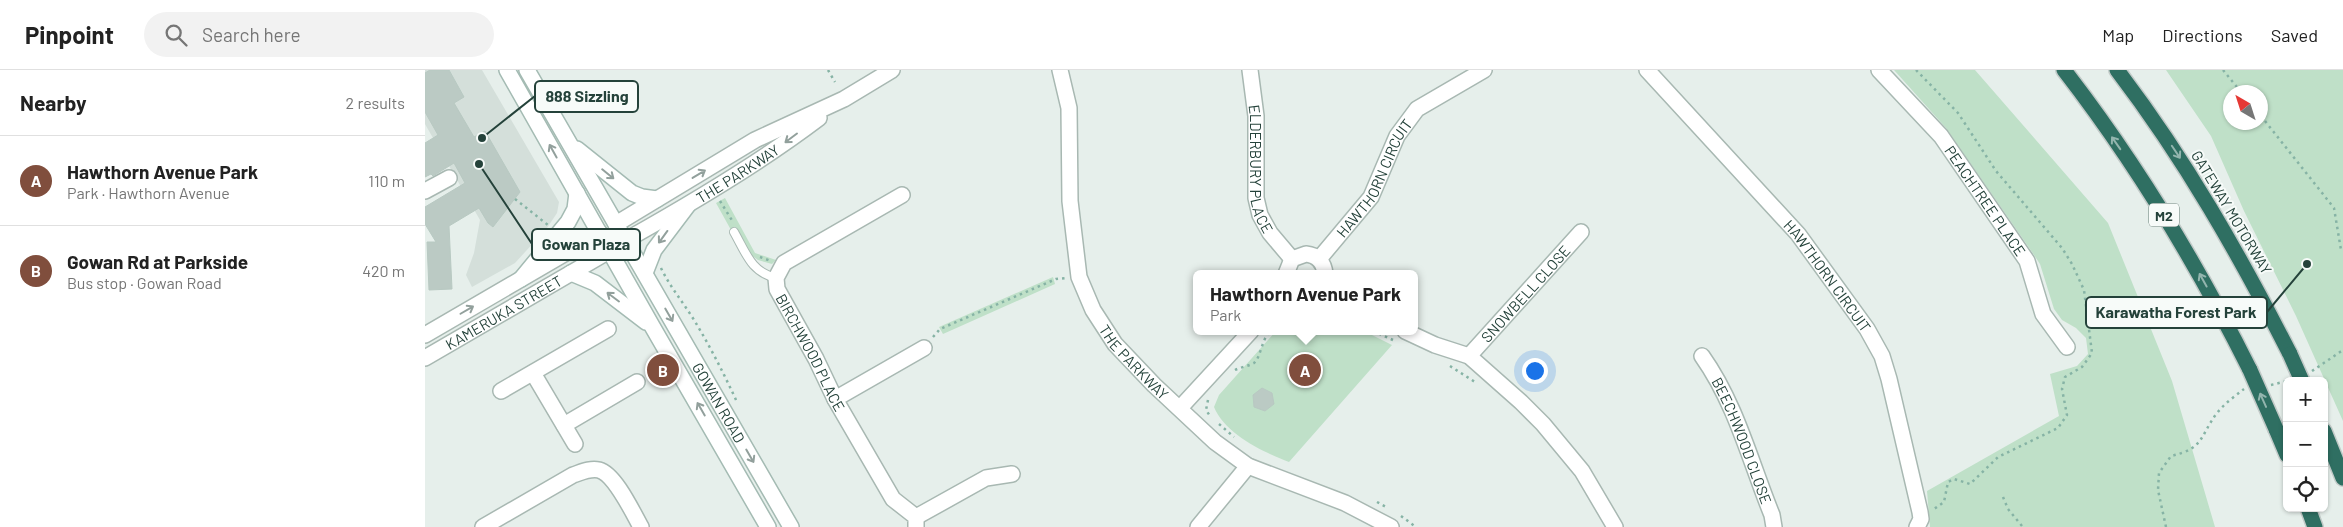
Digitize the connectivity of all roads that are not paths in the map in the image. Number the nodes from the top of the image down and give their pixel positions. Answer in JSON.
{"nodes":[{"id":1,"x":507,"y":70,"type":"edge"},
{"id":2,"x":527,"y":70,"type":"edge"},
{"id":3,"x":892,"y":70,"type":"edge"},
{"id":4,"x":1060,"y":70,"type":"edge"},
{"id":5,"x":1250,"y":70,"type":"edge"},
{"id":6,"x":1484,"y":70,"type":"edge"},
{"id":7,"x":1647,"y":70,"type":"edge"},
{"id":8,"x":1879,"y":70,"type":"edge"},
{"id":9,"x":2064,"y":70,"type":"edge"},
{"id":10,"x":2117,"y":70,"type":"edge"},
{"id":11,"x":844,"y":98,"type":"junction"},
{"id":12,"x":570,"y":143,"type":"junction"},
{"id":13,"x":449,"y":178,"type":"dead end"},
{"id":14,"x":425,"y":191,"type":"edge"},
{"id":15,"x":577,"y":193,"type":"junction"},
{"id":16,"x":903,"y":195,"type":"dead end"},
{"id":17,"x":657,"y":199,"type":"junction"},
{"id":18,"x":688,"y":205,"type":"junction"},
{"id":19,"x":616,"y":224,"type":"junction"},
{"id":20,"x":734,"y":232,"type":"dead end"},
{"id":21,"x":1581,"y":232,"type":"dead end"},
{"id":22,"x":600,"y":233,"type":"junction"},
{"id":23,"x":626,"y":240,"type":"junction"},
{"id":24,"x":609,"y":250,"type":"junction"},
{"id":25,"x":1293,"y":259,"type":"junction"},
{"id":26,"x":1319,"y":259,"type":"junction"},
{"id":27,"x":1287,"y":270,"type":"edge"},
{"id":28,"x":1324,"y":270,"type":"edge"},
{"id":29,"x":571,"y":273,"type":"junction"},
{"id":30,"x":645,"y":273,"type":"junction"},
{"id":31,"x":776,"y":278,"type":"junction"},
{"id":32,"x":521,"y":279,"type":"junction"},
{"id":33,"x":493,"y":295,"type":"junction"},
{"id":34,"x":492,"y":319,"type":"junction"},
{"id":35,"x":652,"y":326,"type":"junction"},
{"id":36,"x":608,"y":329,"type":"dead end"},
{"id":37,"x":425,"y":334,"type":"edge"},
{"id":38,"x":1247,"y":335,"type":"edge"},
{"id":39,"x":1402,"y":337,"type":"edge"},
{"id":40,"x":2067,"y":347,"type":"dead end"},
{"id":41,"x":924,"y":348,"type":"road end"},
{"id":42,"x":427,"y":351,"type":"edge"},
{"id":43,"x":1469,"y":356,"type":"junction"},
{"id":44,"x":1703,"y":356,"type":"dead end"},
{"id":45,"x":533,"y":373,"type":"junction"},
{"id":46,"x":2301,"y":377,"type":"edge"},
{"id":47,"x":637,"y":382,"type":"dead end"},
{"id":48,"x":501,"y":391,"type":"dead end"},
{"id":49,"x":835,"y":399,"type":"junction"},
{"id":50,"x":1180,"y":408,"type":"junction"},
{"id":51,"x":564,"y":425,"type":"junction"},
{"id":52,"x":2328,"y":441,"type":"edge"},
{"id":53,"x":575,"y":444,"type":"dead end"},
{"id":54,"x":2283,"y":446,"type":"edge"},
{"id":55,"x":1248,"y":466,"type":"junction"},
{"id":56,"x":1012,"y":474,"type":"dead end"},
{"id":57,"x":2343,"y":478,"type":"edge"},
{"id":58,"x":2309,"y":512,"type":"edge"},
{"id":59,"x":1394,"y":520,"type":"edge"},
{"id":60,"x":916,"y":522,"type":"edge"},
{"id":61,"x":483,"y":527,"type":"edge"},
{"id":62,"x":641,"y":527,"type":"edge"},
{"id":63,"x":768,"y":527,"type":"edge"},
{"id":64,"x":791,"y":527,"type":"edge"},
{"id":65,"x":1198,"y":527,"type":"edge"},
{"id":66,"x":1615,"y":527,"type":"edge"},
{"id":67,"x":1774,"y":527,"type":"edge"},
{"id":68,"x":1917,"y":527,"type":"edge"},
{"id":69,"x":2315,"y":527,"type":"edge"}],
"edges":[{"from":15,"to":1,"type":"street","name":"GOWAN ROAD","one_way":true},
{"from":2,"to":12,"type":"street","name":"GOWAN ROAD"},
{"from":3,"to":11,"type":"street","name":"THE PARKWAY"},
{"from":4,"to":50,"type":"street","name":"THE PARKWAY"},
{"from":5,"to":25,"type":"street","name":"ELDERBURY PLACE"},
{"from":6,"to":26,"type":"street","name":"HAWTHORN CIRCUIT"},
{"from":7,"to":68,"type":"street","name":"HAWTHORN CIRCUIT"},
{"from":8,"to":40,"type":"street","name":"PEACHTREE PLACE"},
{"from":54,"to":9,"type":"highway","number":"M2","one_way":true,"bridge":true},
{"from":10,"to":46,"type":"highway","name":"GATEWAY MOTORWAY","one_way":true,"bridge":true},
{"from":17,"to":11,"type":"street","name":"THE PARKWAY","one_way":true},
{"from":11,"to":18,"type":"street","name":"THE PARKWAY","one_way":true},
{"from":12,"to":17,"type":"street","one_way":true},
{"from":12,"to":19,"type":"street","name":"GOWAN ROAD"},
{"from":13,"to":14,"type":"street"},
{"from":15,"to":22,"type":"street","name":"GOWAN ROAD"},
{"from":15,"to":32,"type":"street"},
{"from":16,"to":31,"type":"street","name":"BIRCHWOOD PLACE"},
{"from":17,"to":19,"type":"street","name":"THE PARKWAY"},
{"from":18,"to":23,"type":"street","name":"THE PARKWAY"},
{"from":18,"to":30,"type":"street","one_way":true},
{"from":19,"to":22,"type":"street","name":"KAMERUKA STREET"},
{"from":19,"to":23,"type":"street","name":"GOWAN ROAD"},
{"from":20,"to":31,"type":"lane"},
{"from":21,"to":43,"type":"street","name":"SNOWBELL CLOSE"},
{"from":22,"to":24,"type":"street","name":"GOWAN ROAD"},
{"from":22,"to":32,"type":"street","name":"KAMERUKA STREET"},
{"from":23,"to":24,"type":"street","name":"THE PARKWAY"},
{"from":23,"to":30,"type":"street","name":"GOWAN ROAD"},
{"from":24,"to":29,"type":"street","name":"KAMERUKA STREET"},
{"from":24,"to":35,"type":"street","name":"GOWAN ROAD"},
{"from":25,"to":26,"type":"street"},
{"from":25,"to":27,"type":"street"},
{"from":26,"to":28,"type":"street"},
{"from":29,"to":34,"type":"street","name":"KAMERUKA STREET"},
{"from":35,"to":29,"type":"street","one_way":true},
{"from":30,"to":64,"type":"street","name":"GOWAN ROAD","one_way":true},
{"from":31,"to":49,"type":"street","name":"BIRCHWOOD PLACE"},
{"from":32,"to":33,"type":"street","name":"KAMERUKA STREET"},
{"from":33,"to":34,"type":"lane"},
{"from":37,"to":33,"type":"street","name":"KAMERUKA STREET","one_way":true},
{"from":34,"to":42,"type":"street","name":"KAMERUKA STREET"},
{"from":63,"to":35,"type":"street","name":"GOWAN ROAD","one_way":true},
{"from":36,"to":45,"type":"street"},
{"from":38,"to":50,"type":"street"},
{"from":39,"to":43,"type":"street"},
{"from":41,"to":49,"type":"street"},
{"from":43,"to":66,"type":"street"},
{"from":44,"to":67,"type":"street","name":"BEECHWOOD CLOSE"},
{"from":45,"to":48,"type":"street"},
{"from":45,"to":51,"type":"street"},
{"from":47,"to":51,"type":"street"},
{"from":49,"to":60,"type":"street","name":"BIRCHWOOD PLACE"},
{"from":50,"to":55,"type":"street","name":"THE PARKWAY"},
{"from":51,"to":53,"type":"street"},
{"from":52,"to":57,"type":"highway"},
{"from":55,"to":59,"type":"street","name":"THE PARKWAY"},
{"from":55,"to":65,"type":"street"},
{"from":56,"to":60,"type":"street"},
{"from":58,"to":69,"type":"highway"},
{"from":61,"to":62,"type":"street"}]}
